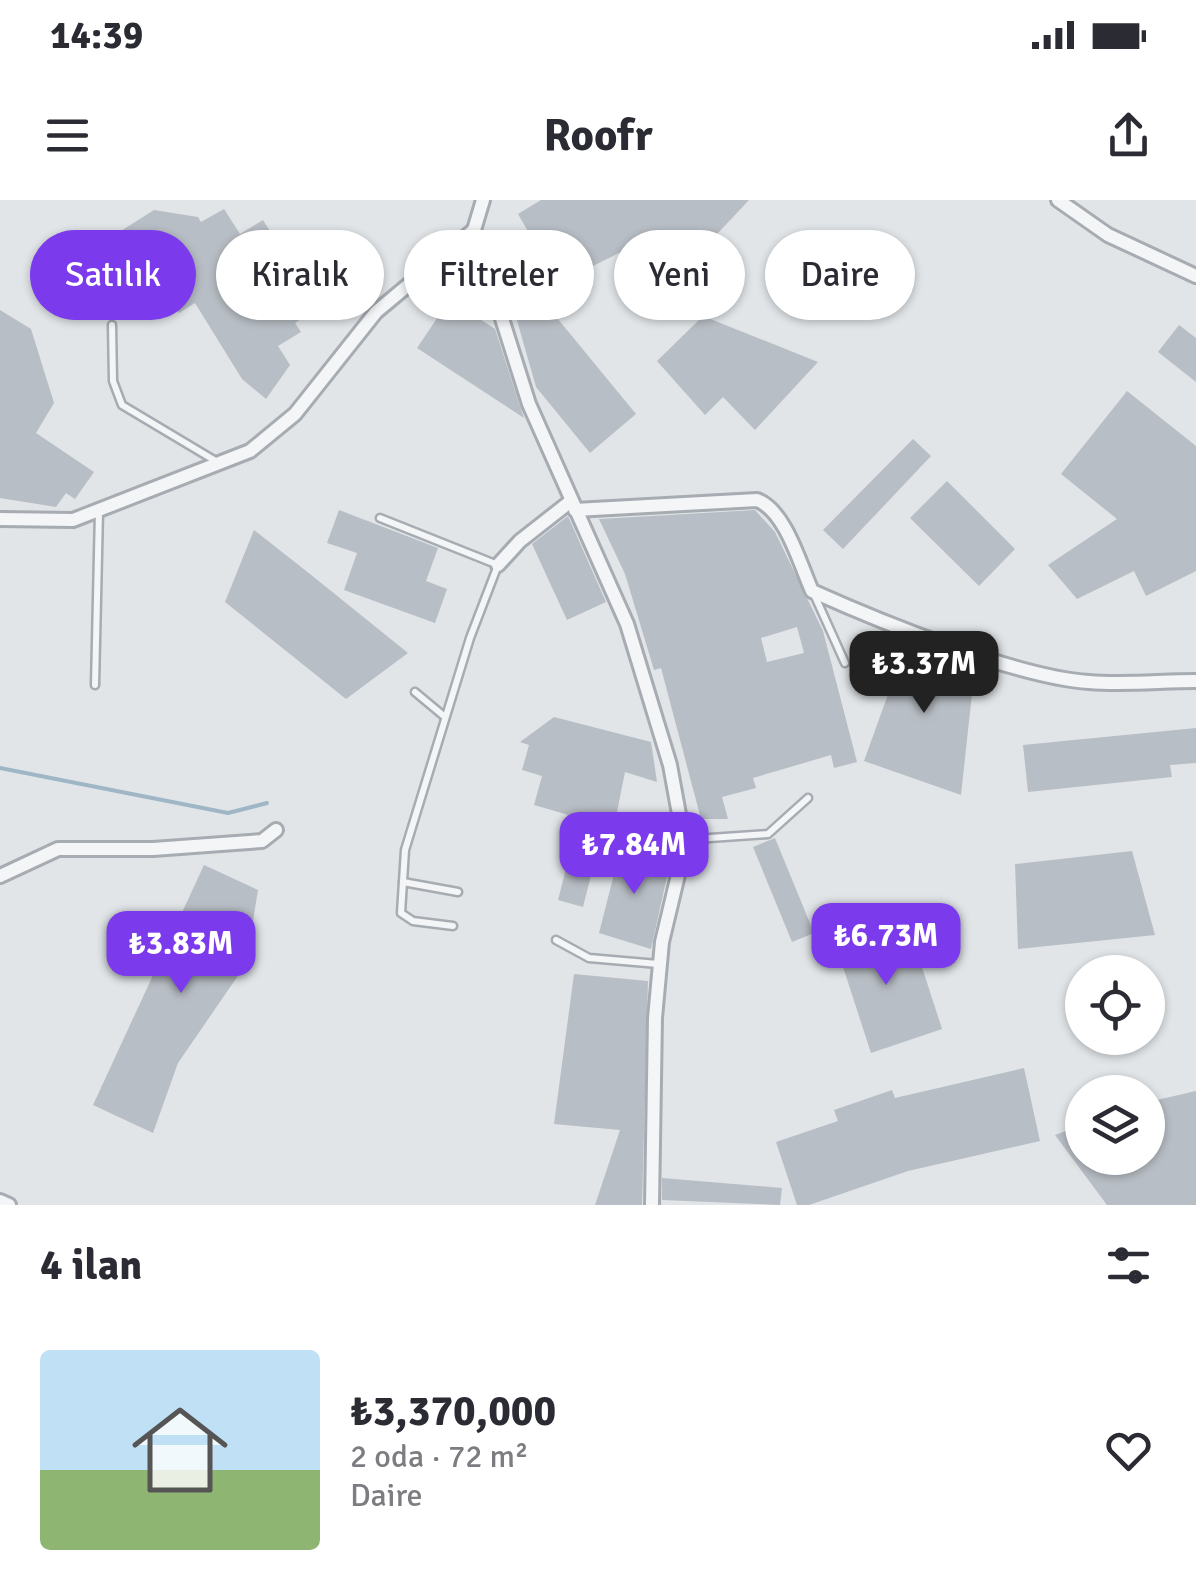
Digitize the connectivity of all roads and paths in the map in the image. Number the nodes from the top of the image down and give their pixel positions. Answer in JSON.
{"nodes":[{"id":1,"x":483,"y":200,"type":"edge"},
{"id":2,"x":1058,"y":200,"type":"edge"},
{"id":3,"x":474,"y":230,"type":"edge"},
{"id":4,"x":1196,"y":276,"type":"edge"},
{"id":5,"x":404,"y":289,"type":"edge"},
{"id":6,"x":503,"y":320,"type":"edge"},
{"id":7,"x":112,"y":325,"type":"dead end"},
{"id":8,"x":220,"y":464,"type":"junction"},
{"id":9,"x":573,"y":506,"type":"junction"},
{"id":10,"x":99,"y":510,"type":"junction"},
{"id":11,"x":380,"y":518,"type":"dead end"},
{"id":12,"x":0,"y":519,"type":"edge"},
{"id":13,"x":498,"y":565,"type":"junction"},
{"id":14,"x":812,"y":591,"type":"junction"},
{"id":15,"x":845,"y":663,"type":"dead end"},
{"id":16,"x":1196,"y":681,"type":"edge"},
{"id":17,"x":95,"y":685,"type":"dead end"},
{"id":18,"x":415,"y":692,"type":"dead end"},
{"id":19,"x":446,"y":717,"type":"junction"},
{"id":20,"x":808,"y":798,"type":"dead end"},
{"id":21,"x":276,"y":830,"type":"dead end"},
{"id":22,"x":680,"y":840,"type":"junction"},
{"id":23,"x":0,"y":876,"type":"edge"},
{"id":24,"x":403,"y":882,"type":"junction"},
{"id":25,"x":458,"y":892,"type":"dead end"},
{"id":26,"x":454,"y":926,"type":"dead end"},
{"id":27,"x":556,"y":940,"type":"dead end"},
{"id":28,"x":660,"y":964,"type":"junction"},
{"id":29,"x":0,"y":1201,"type":"edge"},
{"id":30,"x":9,"y":1205,"type":"edge"},
{"id":31,"x":652,"y":1205,"type":"edge"}],
"edges":[{"from":1,"to":3,"type":"street"},
{"from":2,"to":4,"type":"street"},
{"from":5,"to":8,"type":"street"},
{"from":6,"to":9,"type":"street"},
{"from":7,"to":8,"type":"lane"},
{"from":8,"to":10,"type":"street"},
{"from":9,"to":13,"type":"street"},
{"from":9,"to":14,"type":"street"},
{"from":9,"to":22,"type":"street"},
{"from":10,"to":12,"type":"street"},
{"from":10,"to":17,"type":"lane"},
{"from":11,"to":13,"type":"lane"},
{"from":13,"to":19,"type":"lane"},
{"from":14,"to":15,"type":"lane"},
{"from":14,"to":16,"type":"street"},
{"from":18,"to":19,"type":"lane"},
{"from":19,"to":24,"type":"lane"},
{"from":20,"to":22,"type":"lane"},
{"from":21,"to":23,"type":"street"},
{"from":22,"to":28,"type":"street"},
{"from":24,"to":25,"type":"lane"},
{"from":24,"to":26,"type":"lane"},
{"from":27,"to":28,"type":"lane"},
{"from":28,"to":31,"type":"street"},
{"from":29,"to":30,"type":"street"}]}
